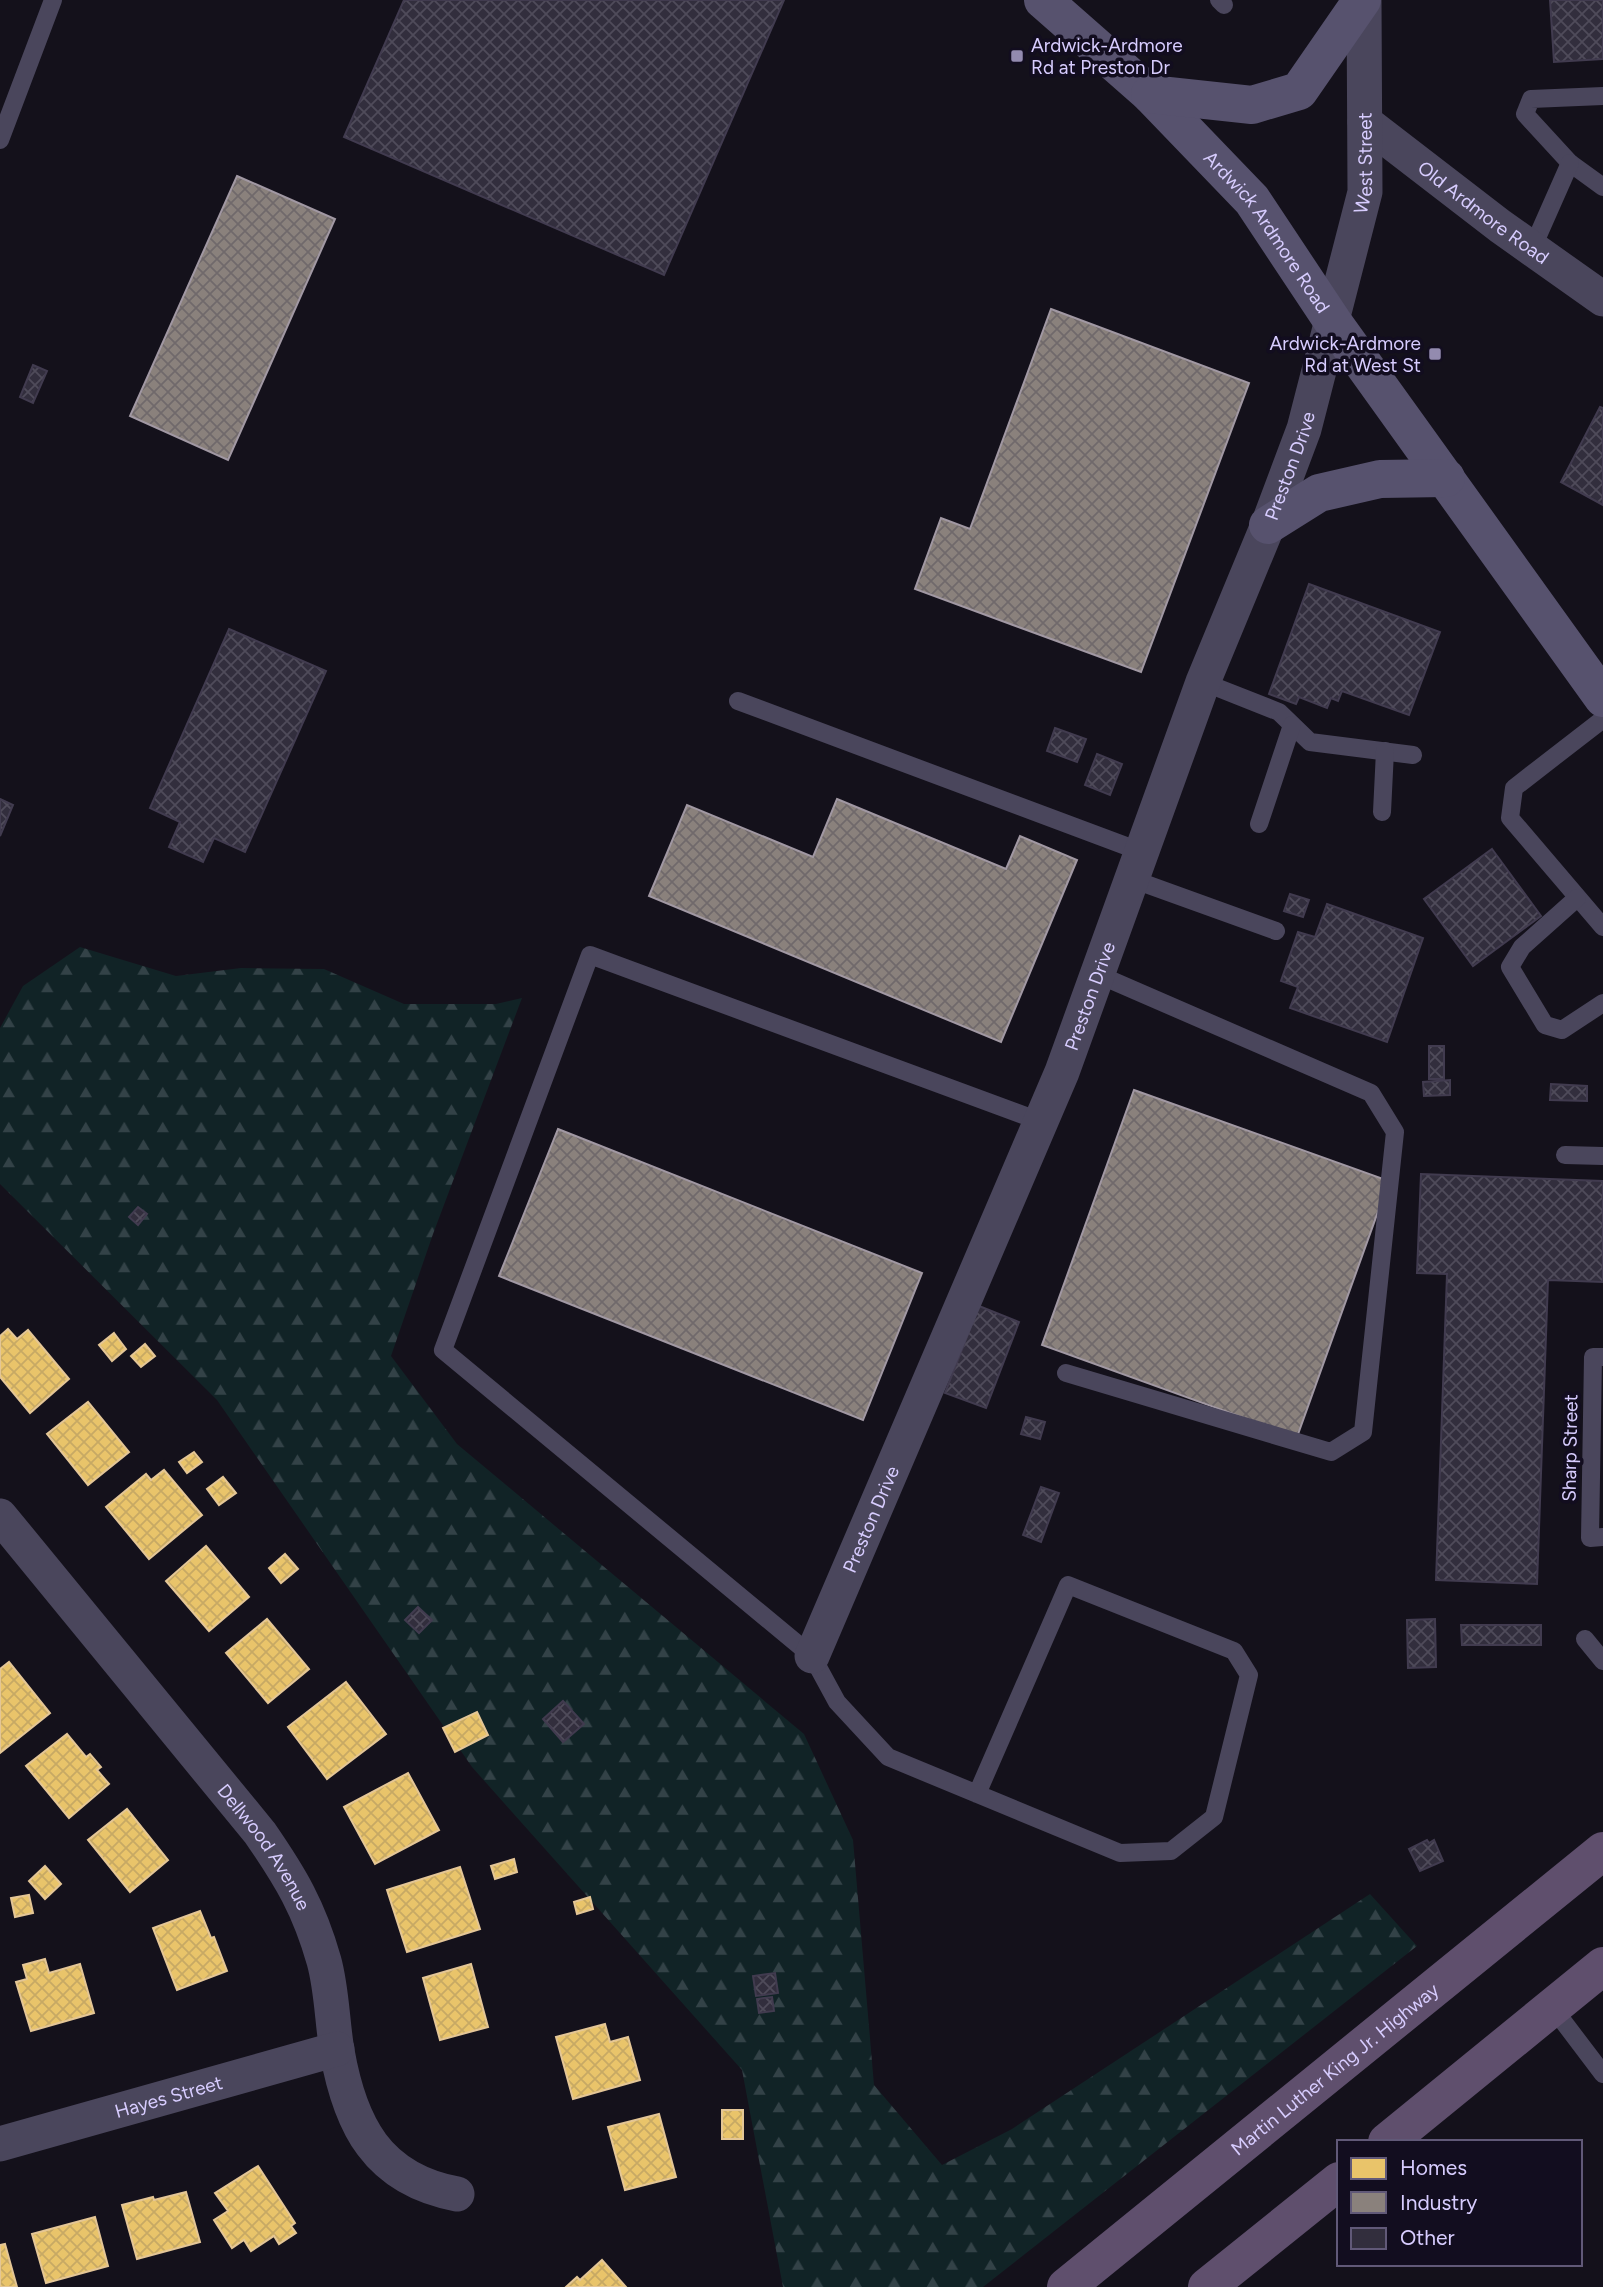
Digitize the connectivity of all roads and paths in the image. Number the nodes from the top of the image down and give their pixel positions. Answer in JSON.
{"nodes":[{"id":1,"x":53,"y":0,"type":"edge"},
{"id":2,"x":1043,"y":0,"type":"edge"},
{"id":3,"x":1363,"y":0,"type":"edge"},
{"id":4,"x":1150,"y":94,"type":"junction"},
{"id":5,"x":1603,"y":96,"type":"edge"},
{"id":6,"x":1364,"y":122,"type":"junction"},
{"id":7,"x":0,"y":140,"type":"edge"},
{"id":8,"x":1570,"y":163,"type":"junction"},
{"id":9,"x":1603,"y":187,"type":"edge"},
{"id":10,"x":1532,"y":249,"type":"junction"},
{"id":11,"x":1603,"y":299,"type":"edge"},
{"id":12,"x":1333,"y":322,"type":"junction"},
{"id":13,"x":1446,"y":478,"type":"junction"},
{"id":14,"x":1268,"y":525,"type":"junction"},
{"id":15,"x":1203,"y":682,"type":"junction"},
{"id":16,"x":1603,"y":698,"type":"edge"},
{"id":17,"x":738,"y":701,"type":"dead end"},
{"id":18,"x":1603,"y":719,"type":"edge"},
{"id":19,"x":1292,"y":725,"type":"junction"},
{"id":20,"x":1385,"y":751,"type":"junction"},
{"id":21,"x":1413,"y":755,"type":"dead end"},
{"id":22,"x":1382,"y":812,"type":"dead end"},
{"id":23,"x":1259,"y":824,"type":"dead end"},
{"id":24,"x":1137,"y":866,"type":"junction"},
{"id":25,"x":1577,"y":898,"type":"junction"},
{"id":26,"x":1603,"y":928,"type":"edge"},
{"id":27,"x":1276,"y":931,"type":"dead end"},
{"id":28,"x":1097,"y":974,"type":"junction"},
{"id":29,"x":1603,"y":1003,"type":"edge"},
{"id":30,"x":1042,"y":1122,"type":"junction"},
{"id":31,"x":1565,"y":1155,"type":"dead end"},
{"id":32,"x":1603,"y":1156,"type":"edge"},
{"id":33,"x":1603,"y":1357,"type":"edge"},
{"id":34,"x":1066,"y":1373,"type":"dead end"},
{"id":35,"x":0,"y":1516,"type":"edge"},
{"id":36,"x":1603,"y":1537,"type":"edge"},
{"id":37,"x":1585,"y":1639,"type":"dead end"},
{"id":38,"x":812,"y":1656,"type":"junction"},
{"id":39,"x":1603,"y":1661,"type":"edge"},
{"id":40,"x":977,"y":1794,"type":"junction"},
{"id":41,"x":1603,"y":1851,"type":"edge"},
{"id":42,"x":1603,"y":1966,"type":"edge"},
{"id":43,"x":1553,"y":2008,"type":"junction"},
{"id":44,"x":337,"y":2049,"type":"junction"},
{"id":45,"x":1603,"y":2074,"type":"edge"},
{"id":46,"x":1389,"y":2140,"type":"edge"},
{"id":47,"x":0,"y":2144,"type":"edge"},
{"id":48,"x":1337,"y":2183,"type":"edge"},
{"id":49,"x":457,"y":2194,"type":"dead end"},
{"id":50,"x":1066,"y":2287,"type":"edge"},
{"id":51,"x":1207,"y":2287,"type":"edge"}],
"edges":[{"from":1,"to":7,"type":"lane"},
{"from":2,"to":4,"type":"main road","name":"Ardwick Ardmore Road"},
{"from":3,"to":4,"type":"main road"},
{"from":3,"to":6,"type":"street","name":"West Street"},
{"from":4,"to":12,"type":"main road","name":"Ardwick Ardmore Road"},
{"from":5,"to":8,"type":"lane"},
{"from":6,"to":10,"type":"street","name":"Old Ardmore Road"},
{"from":6,"to":12,"type":"street","name":"West Street"},
{"from":8,"to":9,"type":"lane"},
{"from":8,"to":10,"type":"lane"},
{"from":10,"to":11,"type":"street","name":"Old Ardmore Road"},
{"from":12,"to":13,"type":"main road","name":"Ardwick Ardmore Road"},
{"from":12,"to":14,"type":"street","name":"Preston Drive"},
{"from":13,"to":14,"type":"main road"},
{"from":13,"to":16,"type":"main road","name":"Ardwick Ardmore Road"},
{"from":14,"to":15,"type":"street","name":"Preston Drive"},
{"from":15,"to":19,"type":"lane"},
{"from":15,"to":24,"type":"street","name":"Preston Drive"},
{"from":17,"to":24,"type":"lane"},
{"from":18,"to":25,"type":"lane"},
{"from":19,"to":20,"type":"lane"},
{"from":19,"to":23,"type":"lane"},
{"from":20,"to":21,"type":"lane"},
{"from":20,"to":22,"type":"lane"},
{"from":24,"to":27,"type":"lane"},
{"from":24,"to":28,"type":"street","name":"Preston Drive"},
{"from":25,"to":26,"type":"lane"},
{"from":25,"to":29,"type":"lane"},
{"from":28,"to":30,"type":"street","name":"Preston Drive"},
{"from":28,"to":34,"type":"lane"},
{"from":30,"to":38,"type":"street","name":"Preston Drive"},
{"from":30,"to":38,"type":"lane"},
{"from":31,"to":32,"type":"lane"},
{"from":33,"to":36,"type":"lane","name":"Sharp Street"},
{"from":35,"to":44,"type":"street","name":"Dellwood Avenue"},
{"from":37,"to":39,"type":"lane"},
{"from":38,"to":40,"type":"lane"},
{"from":40,"to":40,"type":"lane"},
{"from":41,"to":50,"type":"main road","name":"Martin Luther King Jr. Highway"},
{"from":42,"to":43,"type":"main road"},
{"from":43,"to":45,"type":"lane"},
{"from":43,"to":46,"type":"main road"},
{"from":44,"to":47,"type":"street","name":"Hayes Street"},
{"from":44,"to":49,"type":"street","name":"Dellwood Avenue"},
{"from":48,"to":51,"type":"main road"}]}
